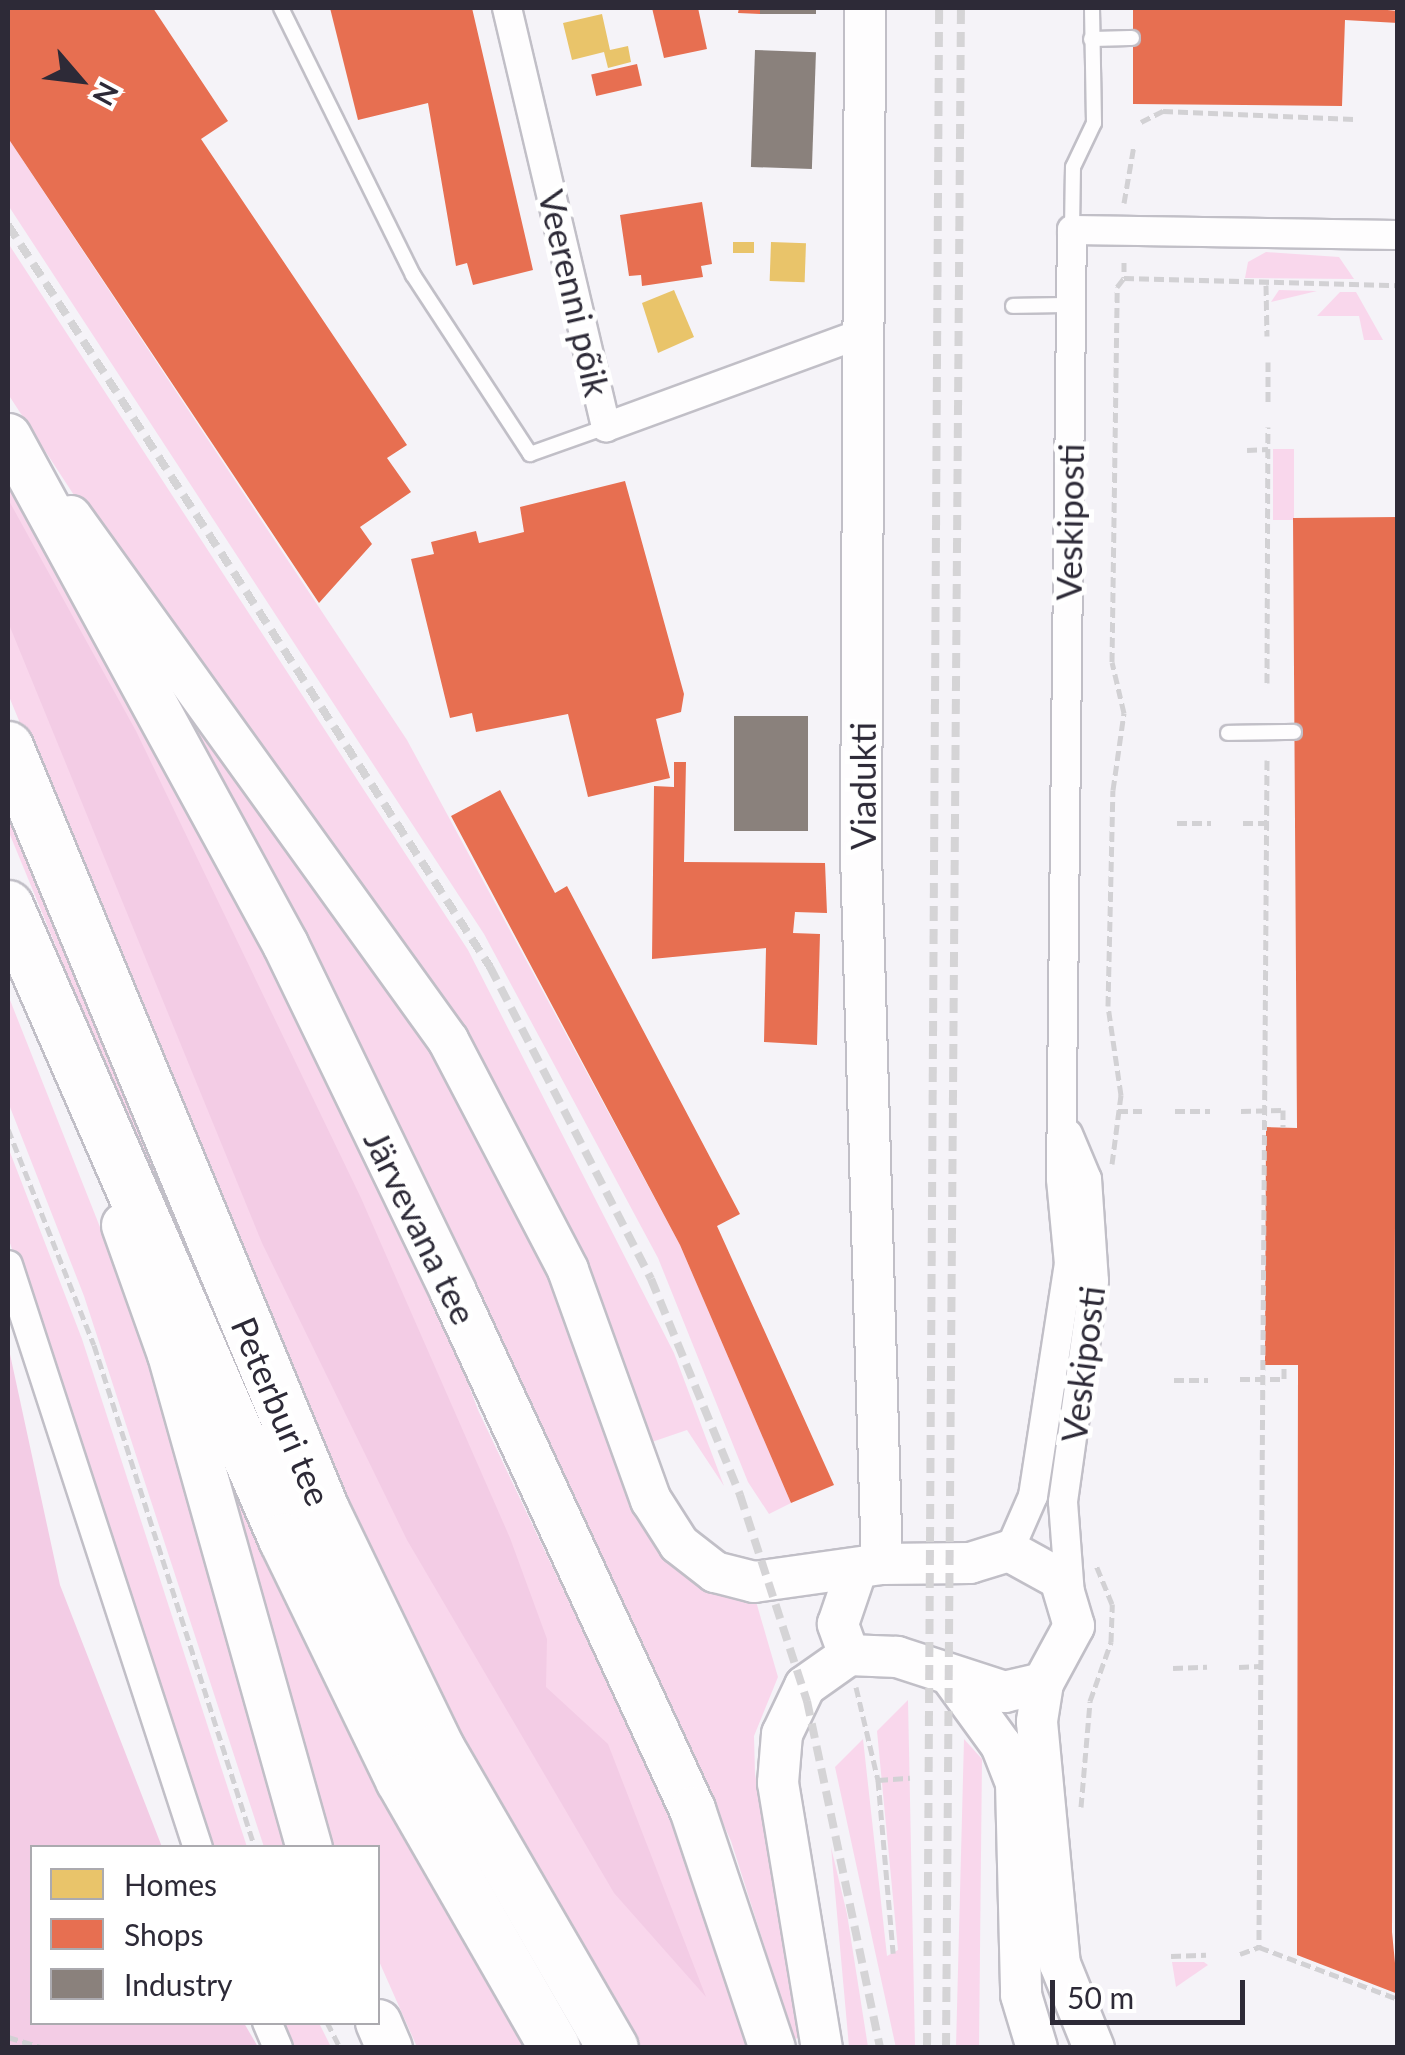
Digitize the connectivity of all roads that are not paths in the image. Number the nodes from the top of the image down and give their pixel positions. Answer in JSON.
{"nodes":[{"id":1,"x":280,"y":8,"type":"edge"},
{"id":2,"x":507,"y":8,"type":"edge"},
{"id":3,"x":866,"y":8,"type":"edge"},
{"id":4,"x":1092,"y":8,"type":"edge"},
{"id":5,"x":1132,"y":38,"type":"dead end"},
{"id":6,"x":1091,"y":39,"type":"junction"},
{"id":7,"x":1072,"y":230,"type":"junction"},
{"id":8,"x":1395,"y":239,"type":"edge"},
{"id":9,"x":1072,"y":305,"type":"junction"},
{"id":10,"x":1013,"y":306,"type":"dead end"},
{"id":11,"x":866,"y":332,"type":"junction"},
{"id":12,"x":606,"y":426,"type":"junction"},
{"id":13,"x":8,"y":436,"type":"edge"},
{"id":14,"x":1294,"y":732,"type":"dead end"},
{"id":15,"x":1228,"y":733,"type":"dead end"},
{"id":16,"x":8,"y":748,"type":"edge"},
{"id":17,"x":8,"y":906,"type":"edge"},
{"id":18,"x":35,"y":973,"type":"junction"},
{"id":19,"x":1067,"y":1131,"type":"junction"},
{"id":20,"x":8,"y":1265,"type":"edge"},
{"id":21,"x":1009,"y":1551,"type":"junction"},
{"id":22,"x":869,"y":1568,"type":"junction"},
{"id":23,"x":1070,"y":1601,"type":"junction"},
{"id":24,"x":849,"y":1655,"type":"junction"},
{"id":25,"x":954,"y":1679,"type":"junction"},
{"id":26,"x":1042,"y":1683,"type":"junction"},
{"id":27,"x":197,"y":1845,"type":"edge"},
{"id":28,"x":308,"y":1845,"type":"edge"},
{"id":29,"x":379,"y":2025,"type":"edge"},
{"id":30,"x":390,"y":2048,"type":"edge"},
{"id":31,"x":555,"y":2048,"type":"edge"},
{"id":32,"x":613,"y":2048,"type":"edge"},
{"id":33,"x":772,"y":2048,"type":"edge"},
{"id":34,"x":822,"y":2048,"type":"edge"},
{"id":35,"x":1036,"y":2048,"type":"edge"},
{"id":36,"x":1094,"y":2048,"type":"edge"}],
"edges":[{"from":1,"to":12,"type":"lane"},
{"from":2,"to":12,"type":"street","name":"Veerenni põik"},
{"from":3,"to":11,"type":"street","name":"Viadukti"},
{"from":4,"to":6,"type":"lane"},
{"from":5,"to":6,"type":"lane"},
{"from":6,"to":7,"type":"lane"},
{"from":7,"to":8,"type":"street"},
{"from":7,"to":9,"type":"street","name":"Veskiposti"},
{"from":9,"to":10,"type":"lane"},
{"from":9,"to":19,"type":"street","name":"Veskiposti"},
{"from":11,"to":12,"type":"street","name":"Veerenni põik"},
{"from":11,"to":22,"type":"street","name":"Viadukti"},
{"from":13,"to":22,"type":"street"},
{"from":13,"to":33,"type":"main road","name":"Järvevana tee"},
{"from":14,"to":15,"type":"lane"},
{"from":16,"to":32,"type":"highway","name":"Peterburi tee"},
{"from":17,"to":18,"type":"highway"},
{"from":18,"to":28,"type":"main road"},
{"from":18,"to":31,"type":"highway","name":"Peterburi tee"},
{"from":19,"to":21,"type":"street","name":"Veskiposti"},
{"from":19,"to":23,"type":"street","name":"Veskiposti"},
{"from":20,"to":27,"type":"street"},
{"from":21,"to":22,"type":"street"},
{"from":21,"to":23,"type":"street"},
{"from":22,"to":24,"type":"street"},
{"from":23,"to":26,"type":"street"},
{"from":24,"to":25,"type":"street"},
{"from":24,"to":34,"type":"street"},
{"from":25,"to":26,"type":"street"},
{"from":25,"to":35,"type":"street"},
{"from":26,"to":36,"type":"street"},
{"from":29,"to":30,"type":"main road"}]}
